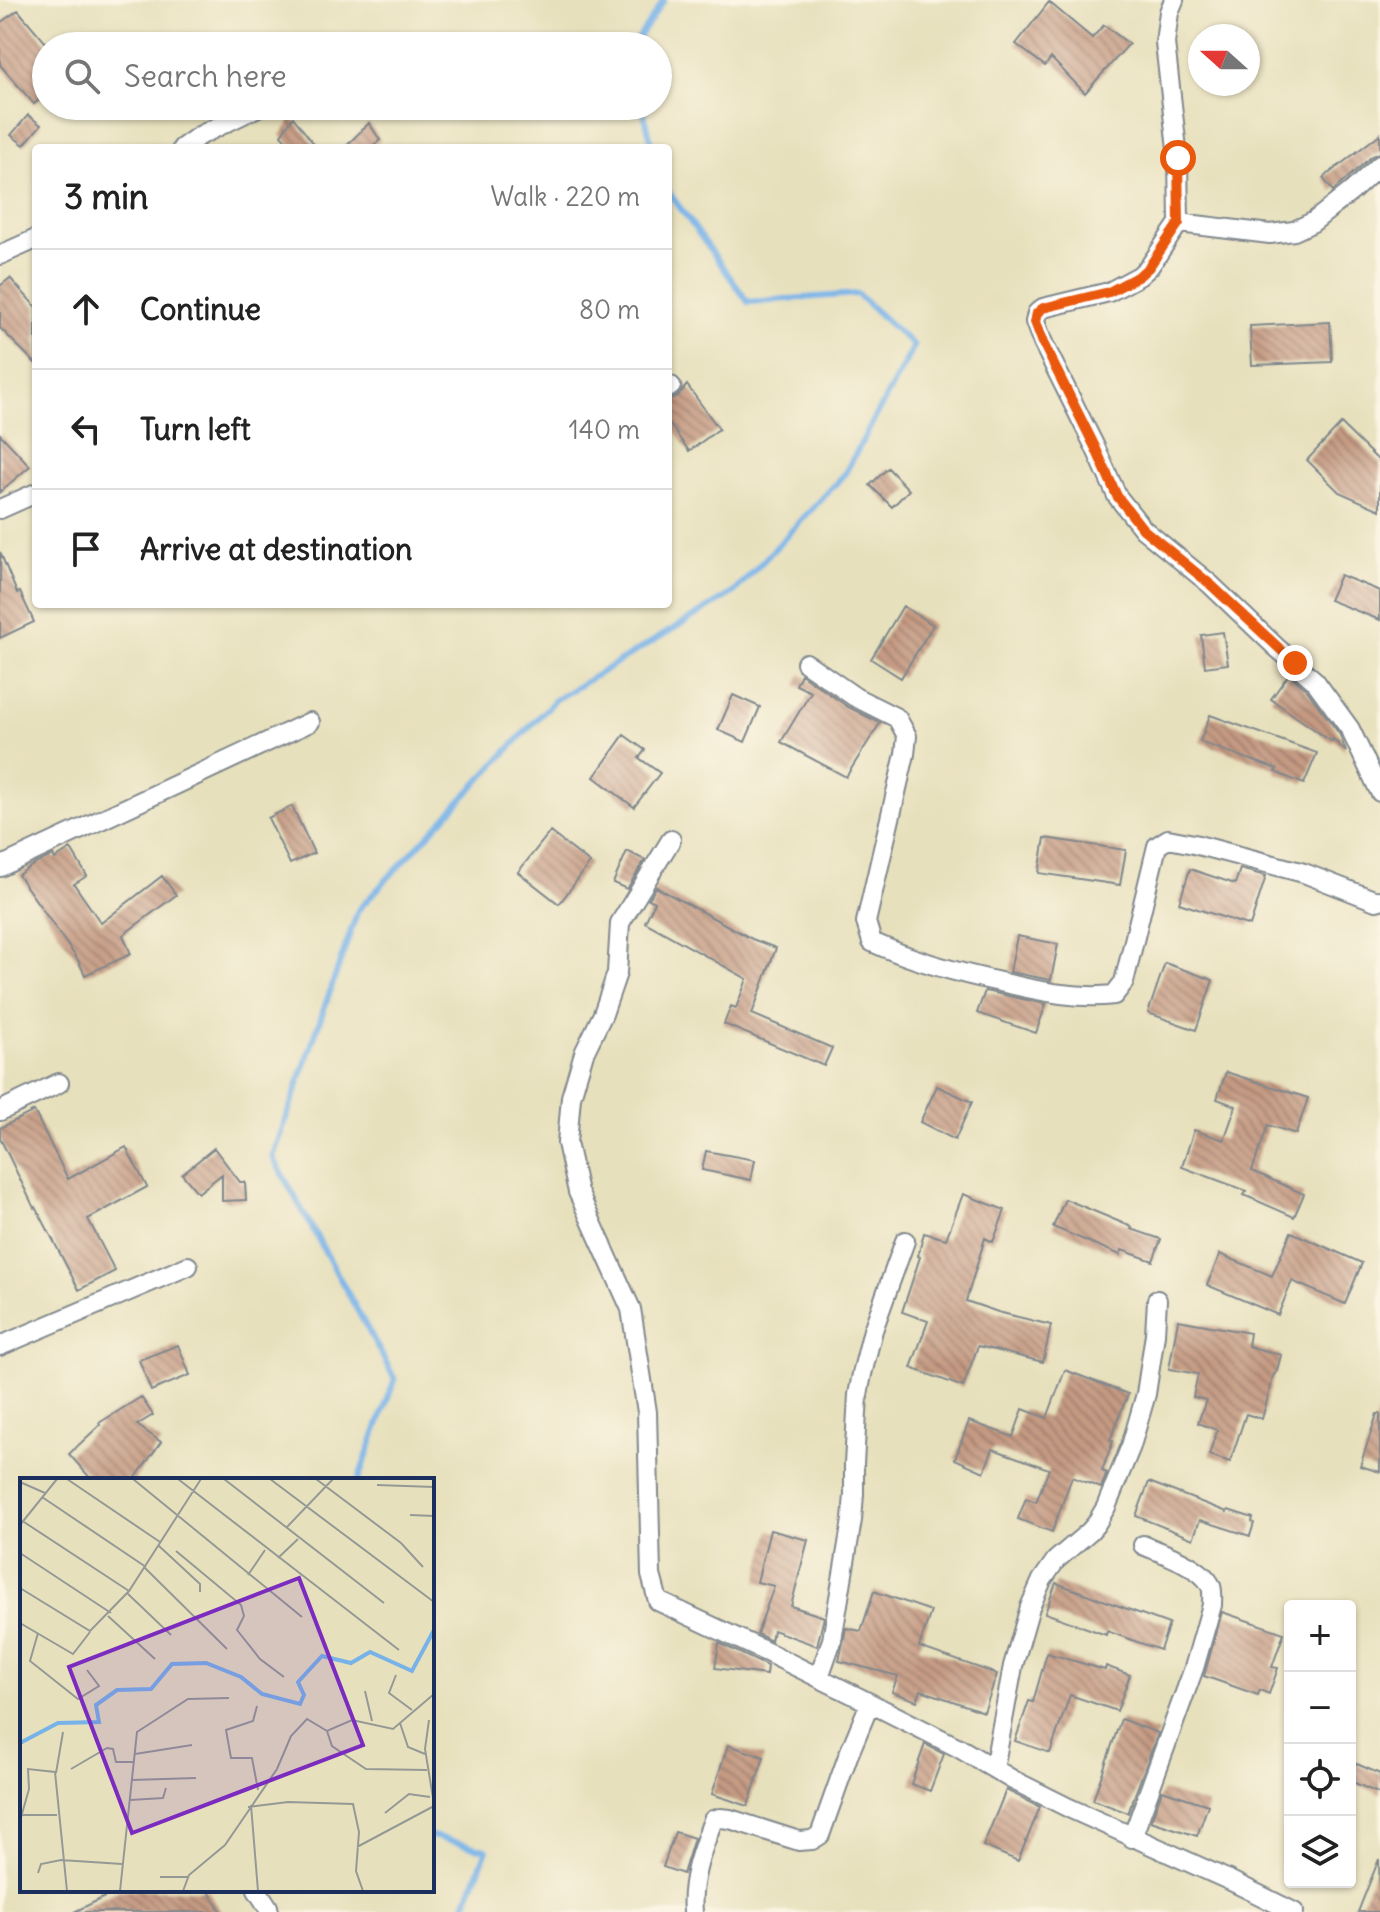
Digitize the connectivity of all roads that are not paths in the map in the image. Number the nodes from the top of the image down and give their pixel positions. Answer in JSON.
{"nodes":[{"id":1,"x":1174,"y":0,"type":"edge"},
{"id":2,"x":232,"y":120,"type":"edge"},
{"id":3,"x":188,"y":144,"type":"edge"},
{"id":4,"x":1380,"y":165,"type":"edge"},
{"id":5,"x":1179,"y":223,"type":"junction"},
{"id":6,"x":32,"y":241,"type":"edge"},
{"id":7,"x":0,"y":255,"type":"edge"},
{"id":8,"x":32,"y":495,"type":"edge"},
{"id":9,"x":0,"y":509,"type":"edge"},
{"id":10,"x":806,"y":663,"type":"dead end"},
{"id":11,"x":310,"y":722,"type":"dead end"},
{"id":12,"x":1380,"y":792,"type":"edge"},
{"id":13,"x":671,"y":840,"type":"dead end"},
{"id":14,"x":0,"y":867,"type":"edge"},
{"id":15,"x":1380,"y":900,"type":"edge"},
{"id":16,"x":59,"y":1083,"type":"dead end"},
{"id":17,"x":0,"y":1111,"type":"edge"},
{"id":18,"x":905,"y":1241,"type":"dead end"},
{"id":19,"x":188,"y":1266,"type":"dead end"},
{"id":20,"x":1157,"y":1300,"type":"dead end"},
{"id":21,"x":0,"y":1346,"type":"edge"},
{"id":22,"x":1143,"y":1545,"type":"dead end"},
{"id":23,"x":819,"y":1677,"type":"junction"},
{"id":24,"x":870,"y":1703,"type":"junction"},
{"id":25,"x":994,"y":1769,"type":"junction"},
{"id":26,"x":1132,"y":1838,"type":"junction"},
{"id":27,"x":258,"y":1892,"type":"edge"},
{"id":28,"x":1259,"y":1904,"type":"edge"},
{"id":29,"x":269,"y":1912,"type":"edge"},
{"id":30,"x":693,"y":1912,"type":"edge"},
{"id":31,"x":1294,"y":1912,"type":"edge"}],
"edges":[{"from":1,"to":5,"type":"street"},
{"from":2,"to":3,"type":"street"},
{"from":4,"to":5,"type":"street"},
{"from":5,"to":12,"type":"street"},
{"from":6,"to":7,"type":"street"},
{"from":8,"to":9,"type":"street"},
{"from":10,"to":15,"type":"street"},
{"from":11,"to":14,"type":"street"},
{"from":13,"to":23,"type":"street"},
{"from":16,"to":17,"type":"street"},
{"from":18,"to":23,"type":"street"},
{"from":19,"to":21,"type":"street"},
{"from":20,"to":25,"type":"street"},
{"from":22,"to":26,"type":"street"},
{"from":23,"to":24,"type":"street"},
{"from":24,"to":25,"type":"street"},
{"from":24,"to":30,"type":"street"},
{"from":25,"to":26,"type":"street"},
{"from":26,"to":28,"type":"street"},
{"from":27,"to":29,"type":"street"},
{"from":28,"to":31,"type":"street"}]}
